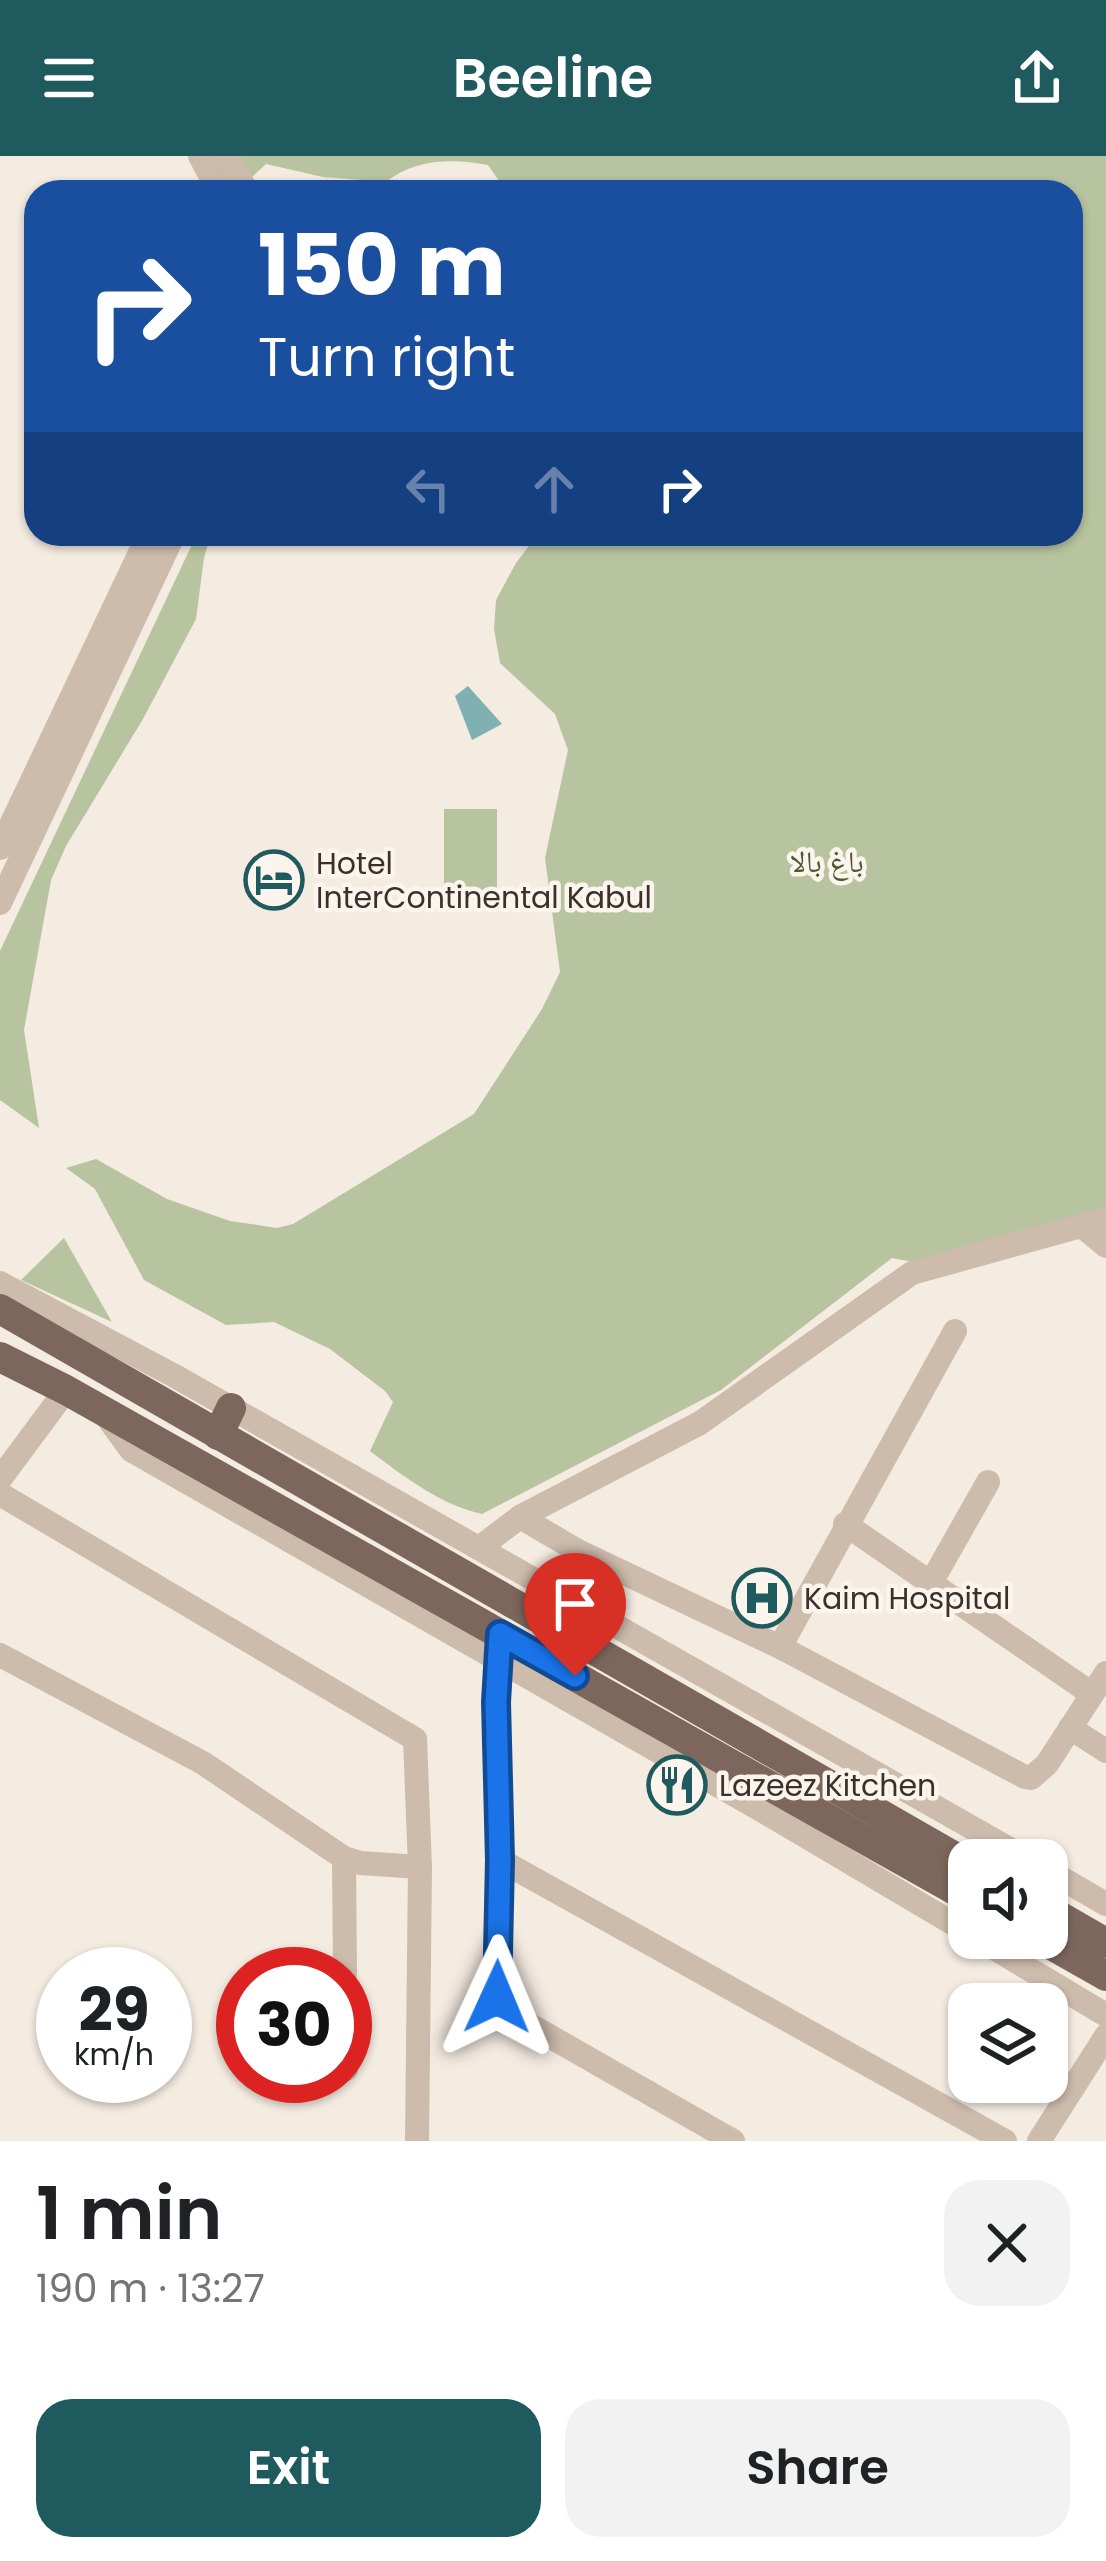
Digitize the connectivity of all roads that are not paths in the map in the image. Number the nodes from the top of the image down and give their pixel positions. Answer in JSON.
{"nodes":[{"id":1,"x":143,"y":546,"type":"edge"},
{"id":2,"x":168,"y":546,"type":"edge"},
{"id":3,"x":0,"y":848,"type":"edge"},
{"id":4,"x":0,"y":903,"type":"edge"},
{"id":5,"x":1094,"y":1222,"type":"edge"},
{"id":6,"x":1106,"y":1246,"type":"edge"},
{"id":7,"x":5,"y":1299,"type":"edge"},
{"id":8,"x":955,"y":1331,"type":"dead end"},
{"id":9,"x":0,"y":1357,"type":"edge"},
{"id":10,"x":66,"y":1390,"type":"junction"},
{"id":11,"x":225,"y":1422,"type":"junction"},
{"id":12,"x":0,"y":1479,"type":"edge"},
{"id":13,"x":988,"y":1482,"type":"dead end"},
{"id":14,"x":0,"y":1494,"type":"edge"},
{"id":15,"x":520,"y":1517,"type":"junction"},
{"id":16,"x":845,"y":1524,"type":"junction"},
{"id":17,"x":479,"y":1548,"type":"junction"},
{"id":18,"x":932,"y":1582,"type":"junction"},
{"id":19,"x":499,"y":1647,"type":"junction"},
{"id":20,"x":780,"y":1647,"type":"junction"},
{"id":21,"x":0,"y":1655,"type":"edge"},
{"id":22,"x":1099,"y":1684,"type":"edge"},
{"id":23,"x":694,"y":1725,"type":"junction"},
{"id":24,"x":1070,"y":1728,"type":"junction"},
{"id":25,"x":1106,"y":1751,"type":"edge"},
{"id":26,"x":992,"y":1839,"type":"edge"},
{"id":27,"x":948,"y":1854,"type":"edge"},
{"id":28,"x":344,"y":1858,"type":"junction"},
{"id":29,"x":500,"y":1860,"type":"junction"},
{"id":30,"x":420,"y":1867,"type":"junction"},
{"id":31,"x":1068,"y":1882,"type":"edge"},
{"id":32,"x":948,"y":1885,"type":"edge"},
{"id":33,"x":1106,"y":1904,"type":"edge"},
{"id":34,"x":948,"y":1920,"type":"edge"},
{"id":35,"x":1068,"y":1921,"type":"edge"},
{"id":36,"x":1106,"y":1943,"type":"edge"},
{"id":37,"x":345,"y":1947,"type":"edge"},
{"id":38,"x":1068,"y":1954,"type":"edge"},
{"id":39,"x":1012,"y":1959,"type":"edge"},
{"id":40,"x":1106,"y":1976,"type":"edge"},
{"id":41,"x":1106,"y":2015,"type":"edge"},
{"id":42,"x":1106,"y":2036,"type":"edge"},
{"id":43,"x":417,"y":2141,"type":"edge"},
{"id":44,"x":733,"y":2141,"type":"edge"},
{"id":45,"x":1006,"y":2141,"type":"edge"},
{"id":46,"x":1039,"y":2141,"type":"edge"}],
"edges":[{"from":1,"to":3,"type":"street"},
{"from":2,"to":4,"type":"street"},
{"from":5,"to":6,"type":"street"},
{"from":5,"to":15,"type":"street"},
{"from":7,"to":11,"type":"main road"},
{"from":8,"to":16,"type":"street"},
{"from":9,"to":10,"type":"main road"},
{"from":10,"to":12,"type":"street"},
{"from":10,"to":19,"type":"main road"},
{"from":11,"to":17,"type":"street"},
{"from":11,"to":23,"type":"main road"},
{"from":13,"to":18,"type":"street"},
{"from":14,"to":30,"type":"street"},
{"from":15,"to":17,"type":"street"},
{"from":15,"to":20,"type":"street"},
{"from":16,"to":18,"type":"street"},
{"from":16,"to":20,"type":"street"},
{"from":17,"to":26,"type":"street"},
{"from":18,"to":22,"type":"street"},
{"from":19,"to":23,"type":"main road"},
{"from":19,"to":29,"type":"street"},
{"from":19,"to":34,"type":"street"},
{"from":20,"to":24,"type":"street"},
{"from":21,"to":28,"type":"street"},
{"from":22,"to":24,"type":"street"},
{"from":23,"to":27,"type":"main road"},
{"from":23,"to":32,"type":"main road"},
{"from":24,"to":25,"type":"street"},
{"from":28,"to":30,"type":"street"},
{"from":28,"to":37,"type":"street"},
{"from":29,"to":44,"type":"street"},
{"from":29,"to":45,"type":"street"},
{"from":30,"to":43,"type":"street"},
{"from":31,"to":33,"type":"street"},
{"from":35,"to":36,"type":"main road"},
{"from":38,"to":40,"type":"main road"},
{"from":39,"to":41,"type":"street"},
{"from":42,"to":46,"type":"street"}]}
